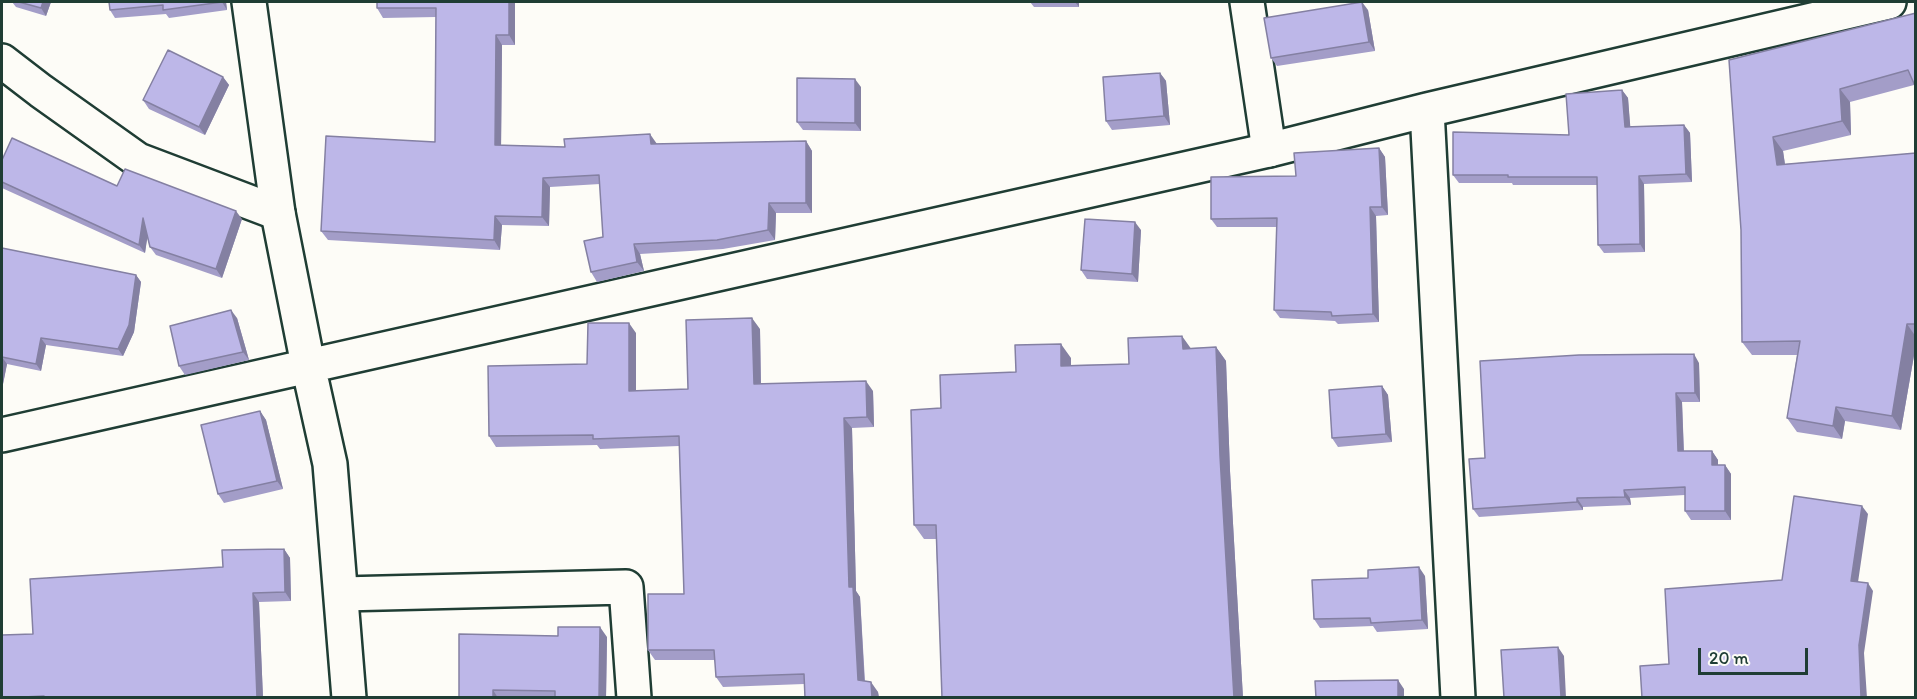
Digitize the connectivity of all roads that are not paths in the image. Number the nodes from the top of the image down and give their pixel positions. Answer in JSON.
{"nodes":[{"id":1,"x":249,"y":2,"type":"edge"},
{"id":2,"x":1247,"y":2,"type":"edge"},
{"id":3,"x":1889,"y":2,"type":"edge"},
{"id":4,"x":2,"y":61,"type":"edge"},
{"id":5,"x":1427,"y":110,"type":"junction"},
{"id":6,"x":1269,"y":150,"type":"junction"},
{"id":7,"x":278,"y":213,"type":"junction"},
{"id":8,"x":308,"y":365,"type":"junction"},
{"id":9,"x":2,"y":435,"type":"edge"},
{"id":10,"x":342,"y":594,"type":"junction"},
{"id":11,"x":349,"y":698,"type":"edge"},
{"id":12,"x":634,"y":698,"type":"edge"},
{"id":13,"x":1458,"y":698,"type":"edge"}],
"edges":[{"from":1,"to":7,"type":"street"},
{"from":2,"to":6,"type":"street"},
{"from":3,"to":5,"type":"street"},
{"from":4,"to":7,"type":"street"},
{"from":5,"to":6,"type":"street"},
{"from":5,"to":13,"type":"street"},
{"from":6,"to":8,"type":"street"},
{"from":7,"to":8,"type":"street"},
{"from":8,"to":9,"type":"street"},
{"from":8,"to":10,"type":"street"},
{"from":10,"to":11,"type":"street"},
{"from":10,"to":12,"type":"street"}]}
